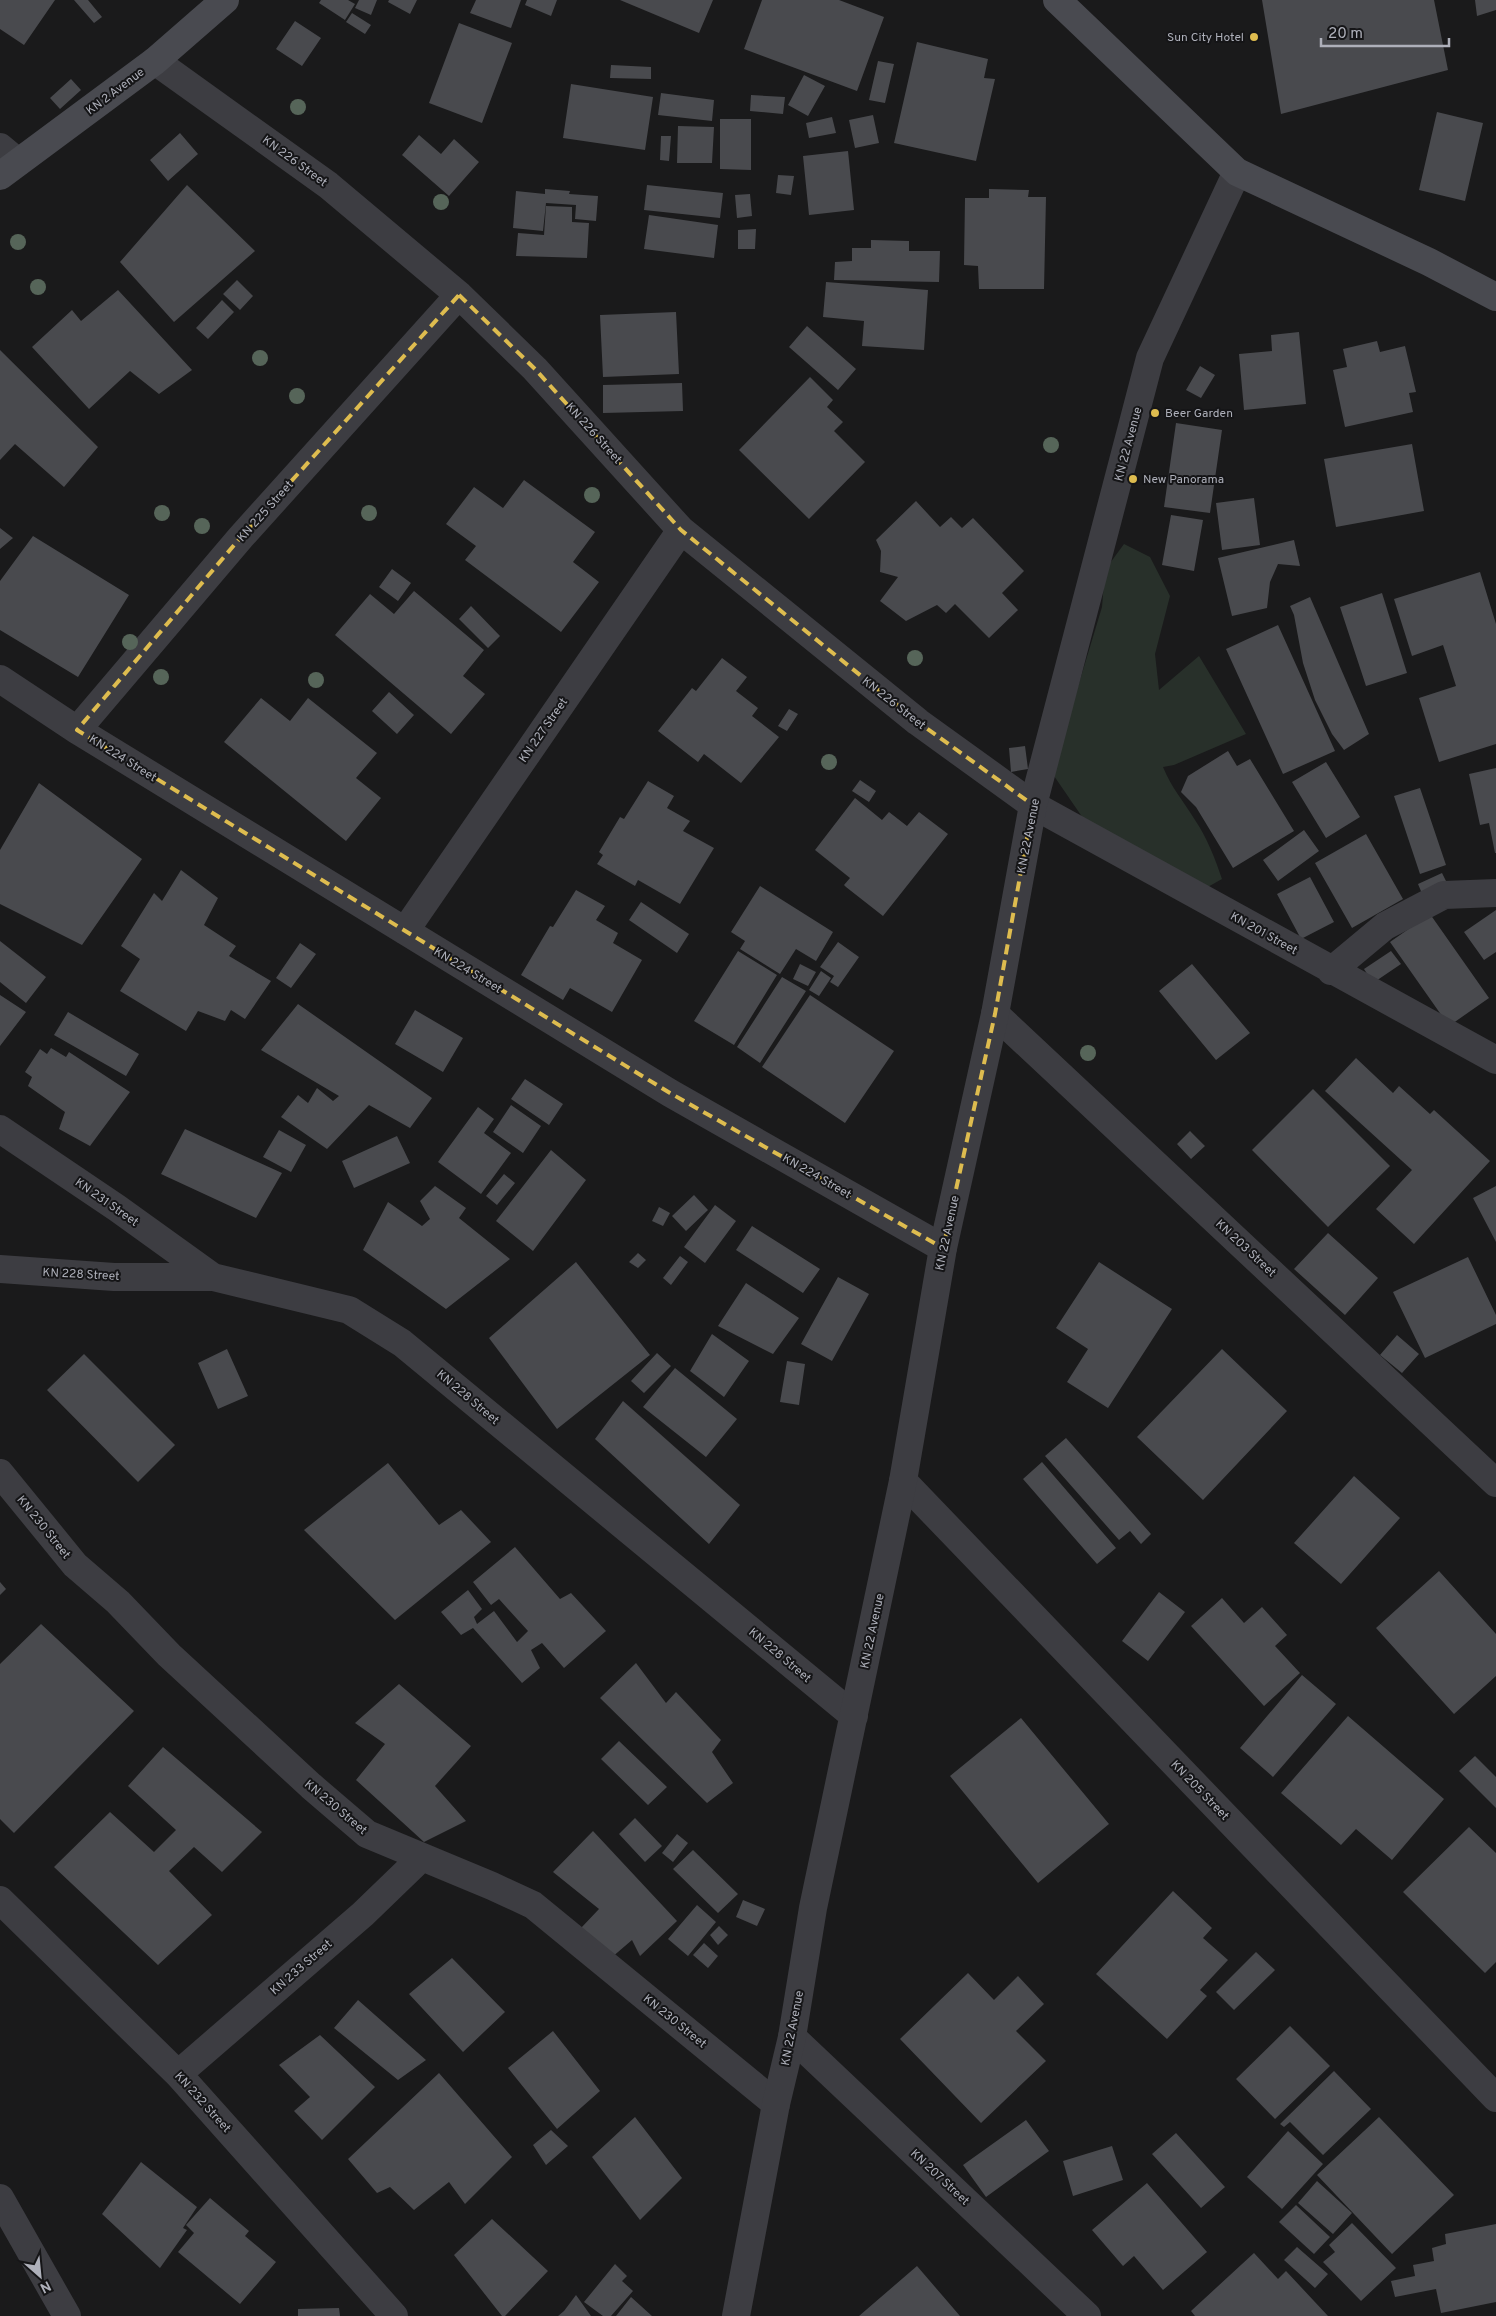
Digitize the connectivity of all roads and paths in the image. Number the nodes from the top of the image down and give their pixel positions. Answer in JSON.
{"nodes":[{"id":1,"x":225,"y":0,"type":"edge"},
{"id":2,"x":1056,"y":0,"type":"edge"},
{"id":3,"x":155,"y":61,"type":"junction"},
{"id":4,"x":6,"y":161,"type":"edge"},
{"id":5,"x":1237,"y":172,"type":"junction"},
{"id":6,"x":459,"y":295,"type":"junction"},
{"id":7,"x":1496,"y":297,"type":"edge"},
{"id":8,"x":681,"y":530,"type":"junction"},
{"id":9,"x":0,"y":679,"type":"edge"},
{"id":10,"x":76,"y":730,"type":"junction"},
{"id":11,"x":1033,"y":805,"type":"junction"},
{"id":12,"x":1496,"y":893,"type":"edge"},
{"id":13,"x":405,"y":931,"type":"junction"},
{"id":14,"x":1332,"y":971,"type":"junction"},
{"id":15,"x":995,"y":1014,"type":"junction"},
{"id":16,"x":1496,"y":1060,"type":"edge"},
{"id":17,"x":0,"y":1129,"type":"edge"},
{"id":18,"x":944,"y":1248,"type":"junction"},
{"id":19,"x":0,"y":1269,"type":"edge"},
{"id":20,"x":213,"y":1277,"type":"junction"},
{"id":21,"x":0,"y":1473,"type":"edge"},
{"id":22,"x":903,"y":1481,"type":"junction"},
{"id":23,"x":1496,"y":1483,"type":"edge"},
{"id":24,"x":854,"y":1716,"type":"junction"},
{"id":25,"x":422,"y":1857,"type":"junction"},
{"id":26,"x":0,"y":1900,"type":"edge"},
{"id":27,"x":792,"y":2037,"type":"junction"},
{"id":28,"x":178,"y":2074,"type":"junction"},
{"id":29,"x":1496,"y":2098,"type":"edge"},
{"id":30,"x":776,"y":2104,"type":"junction"},
{"id":31,"x":0,"y":2198,"type":"edge"},
{"id":32,"x":67,"y":2316,"type":"edge"},
{"id":33,"x":394,"y":2316,"type":"edge"},
{"id":34,"x":736,"y":2316,"type":"edge"},
{"id":35,"x":1087,"y":2316,"type":"edge"}],
"edges":[{"from":1,"to":3,"type":"main road","name":"KN 2 Avenue"},
{"from":2,"to":5,"type":"main road"},
{"from":3,"to":4,"type":"main road","name":"KN 2 Avenue"},
{"from":3,"to":6,"type":"street","name":"KN 226 Street"},
{"from":5,"to":7,"type":"main road"},
{"from":5,"to":11,"type":"street","name":"KN 22 Avenue"},
{"from":6,"to":8,"type":"street","name":"KN 226 Street"},
{"from":6,"to":10,"type":"street","name":"KN 225 Street"},
{"from":8,"to":11,"type":"street","name":"KN 226 Street"},
{"from":8,"to":13,"type":"street","name":"KN 227 Street"},
{"from":9,"to":10,"type":"street","name":"KN 224 Street"},
{"from":10,"to":13,"type":"street","name":"KN 224 Street"},
{"from":11,"to":14,"type":"street","name":"KN 201 Street"},
{"from":11,"to":15,"type":"street","name":"KN 22 Avenue"},
{"from":12,"to":14,"type":"street"},
{"from":13,"to":18,"type":"street","name":"KN 224 Street"},
{"from":14,"to":16,"type":"street","name":"KN 201 Street"},
{"from":15,"to":18,"type":"street","name":"KN 22 Avenue"},
{"from":15,"to":23,"type":"street","name":"KN 203 Street"},
{"from":17,"to":20,"type":"street","name":"KN 231 Street"},
{"from":18,"to":22,"type":"street","name":"KN 22 Avenue"},
{"from":19,"to":20,"type":"street","name":"KN 228 Street"},
{"from":20,"to":24,"type":"street","name":"KN 228 Street"},
{"from":21,"to":25,"type":"street","name":"KN 230 Street"},
{"from":22,"to":24,"type":"street","name":"KN 22 Avenue"},
{"from":22,"to":29,"type":"street","name":"KN 205 Street"},
{"from":24,"to":27,"type":"street","name":"KN 22 Avenue"},
{"from":25,"to":28,"type":"street","name":"KN 233 Street"},
{"from":25,"to":30,"type":"street","name":"KN 230 Street"},
{"from":26,"to":28,"type":"street","name":"KN 232 Street"},
{"from":27,"to":30,"type":"street","name":"KN 22 Avenue"},
{"from":27,"to":35,"type":"street","name":"KN 207 Street"},
{"from":28,"to":33,"type":"street","name":"KN 232 Street"},
{"from":30,"to":34,"type":"street","name":"KN 22 Avenue"},
{"from":31,"to":32,"type":"street"}]}
